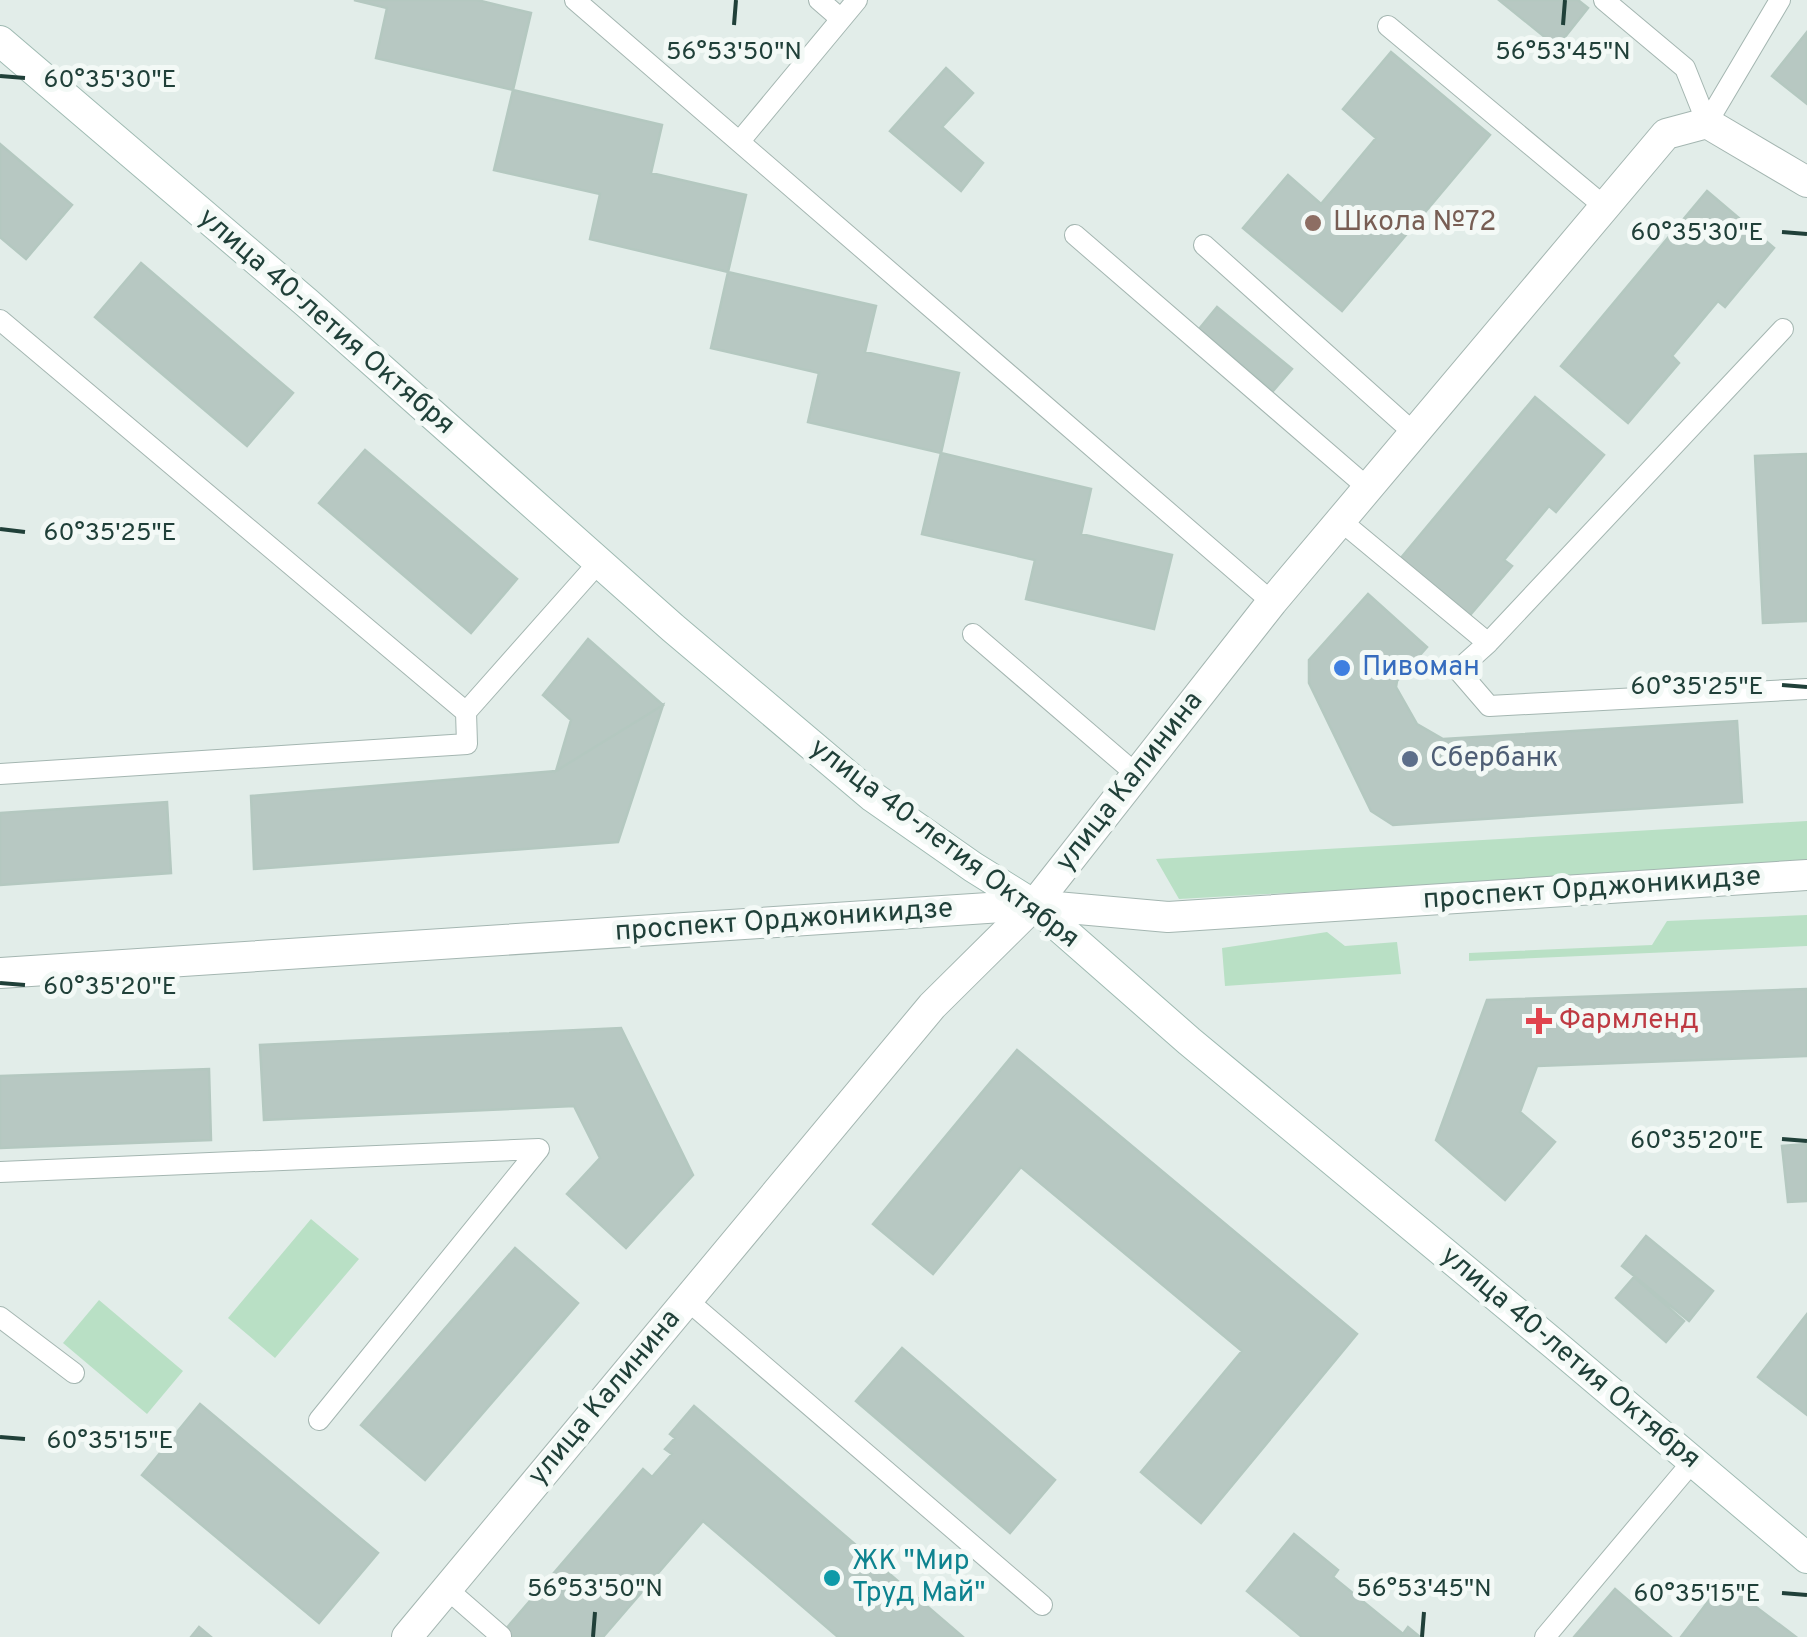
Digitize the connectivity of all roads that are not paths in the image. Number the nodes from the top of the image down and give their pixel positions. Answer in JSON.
{"nodes":[{"id":1,"x":575,"y":0,"type":"edge"},
{"id":2,"x":819,"y":0,"type":"edge"},
{"id":3,"x":857,"y":0,"type":"edge"},
{"id":4,"x":1604,"y":0,"type":"edge"},
{"id":5,"x":1780,"y":0,"type":"edge"},
{"id":6,"x":841,"y":19,"type":"junction"},
{"id":7,"x":1388,"y":26,"type":"dead end"},
{"id":8,"x":0,"y":41,"type":"edge"},
{"id":9,"x":1707,"y":123,"type":"junction"},
{"id":10,"x":740,"y":141,"type":"junction"},
{"id":11,"x":1807,"y":182,"type":"edge"},
{"id":12,"x":1605,"y":207,"type":"junction"},
{"id":13,"x":1075,"y":235,"type":"dead end"},
{"id":14,"x":1204,"y":245,"type":"dead end"},
{"id":15,"x":0,"y":320,"type":"edge"},
{"id":16,"x":1783,"y":328,"type":"dead end"},
{"id":17,"x":1414,"y":433,"type":"junction"},
{"id":18,"x":1368,"y":488,"type":"junction"},
{"id":19,"x":1341,"y":520,"type":"junction"},
{"id":20,"x":598,"y":562,"type":"junction"},
{"id":21,"x":1272,"y":602,"type":"junction"},
{"id":22,"x":972,"y":634,"type":"dead end"},
{"id":23,"x":1488,"y":643,"type":"junction"},
{"id":24,"x":1807,"y":689,"type":"edge"},
{"id":25,"x":466,"y":712,"type":"junction"},
{"id":26,"x":0,"y":774,"type":"edge"},
{"id":27,"x":1136,"y":774,"type":"junction"},
{"id":28,"x":1807,"y":876,"type":"edge"},
{"id":29,"x":1034,"y":905,"type":"junction"},
{"id":30,"x":0,"y":974,"type":"edge"},
{"id":31,"x":0,"y":1172,"type":"edge"},
{"id":32,"x":687,"y":1300,"type":"junction"},
{"id":33,"x":0,"y":1318,"type":"edge"},
{"id":34,"x":74,"y":1373,"type":"dead end"},
{"id":35,"x":319,"y":1420,"type":"dead end"},
{"id":36,"x":1693,"y":1461,"type":"junction"},
{"id":37,"x":1807,"y":1558,"type":"edge"},
{"id":38,"x":447,"y":1590,"type":"junction"},
{"id":39,"x":1042,"y":1605,"type":"dead end"},
{"id":40,"x":418,"y":1633,"type":"edge"},
{"id":41,"x":500,"y":1636,"type":"edge"},
{"id":42,"x":1545,"y":1637,"type":"edge"}],
"edges":[{"from":1,"to":10,"type":"lane"},
{"from":2,"to":6,"type":"lane"},
{"from":3,"to":6,"type":"lane"},
{"from":4,"to":9,"type":"lane"},
{"from":5,"to":9,"type":"lane"},
{"from":6,"to":10,"type":"lane"},
{"from":7,"to":12,"type":"lane"},
{"from":8,"to":20,"type":"street","name":"улица 40-летия Октября"},
{"from":9,"to":11,"type":"street"},
{"from":9,"to":12,"type":"street","name":"улица Калинина"},
{"from":10,"to":21,"type":"lane"},
{"from":12,"to":17,"type":"street","name":"улица Калинина"},
{"from":13,"to":18,"type":"lane"},
{"from":14,"to":17,"type":"lane"},
{"from":15,"to":25,"type":"lane"},
{"from":16,"to":23,"type":"lane"},
{"from":17,"to":18,"type":"street","name":"улица Калинина"},
{"from":18,"to":19,"type":"street","name":"улица Калинина"},
{"from":19,"to":21,"type":"street","name":"улица Калинина"},
{"from":19,"to":23,"type":"lane"},
{"from":20,"to":25,"type":"lane"},
{"from":20,"to":29,"type":"street","name":"улица 40-летия Октября"},
{"from":21,"to":27,"type":"street","name":"улица Калинина"},
{"from":22,"to":27,"type":"lane"},
{"from":23,"to":24,"type":"lane"},
{"from":25,"to":26,"type":"lane"},
{"from":27,"to":29,"type":"street","name":"улица Калинина"},
{"from":28,"to":29,"type":"street","name":"проспект Орджоникидзе"},
{"from":29,"to":30,"type":"street","name":"проспект Орджоникидзе"},
{"from":29,"to":32,"type":"street","name":"улица Калинина"},
{"from":29,"to":36,"type":"street","name":"улица 40-летия Октября"},
{"from":31,"to":35,"type":"lane"},
{"from":32,"to":38,"type":"street","name":"улица Калинина"},
{"from":32,"to":39,"type":"lane"},
{"from":33,"to":34,"type":"lane"},
{"from":36,"to":37,"type":"street","name":"улица 40-летия Октября"},
{"from":36,"to":42,"type":"lane"},
{"from":38,"to":40,"type":"street","name":"улица Калинина"},
{"from":38,"to":41,"type":"lane"}]}
